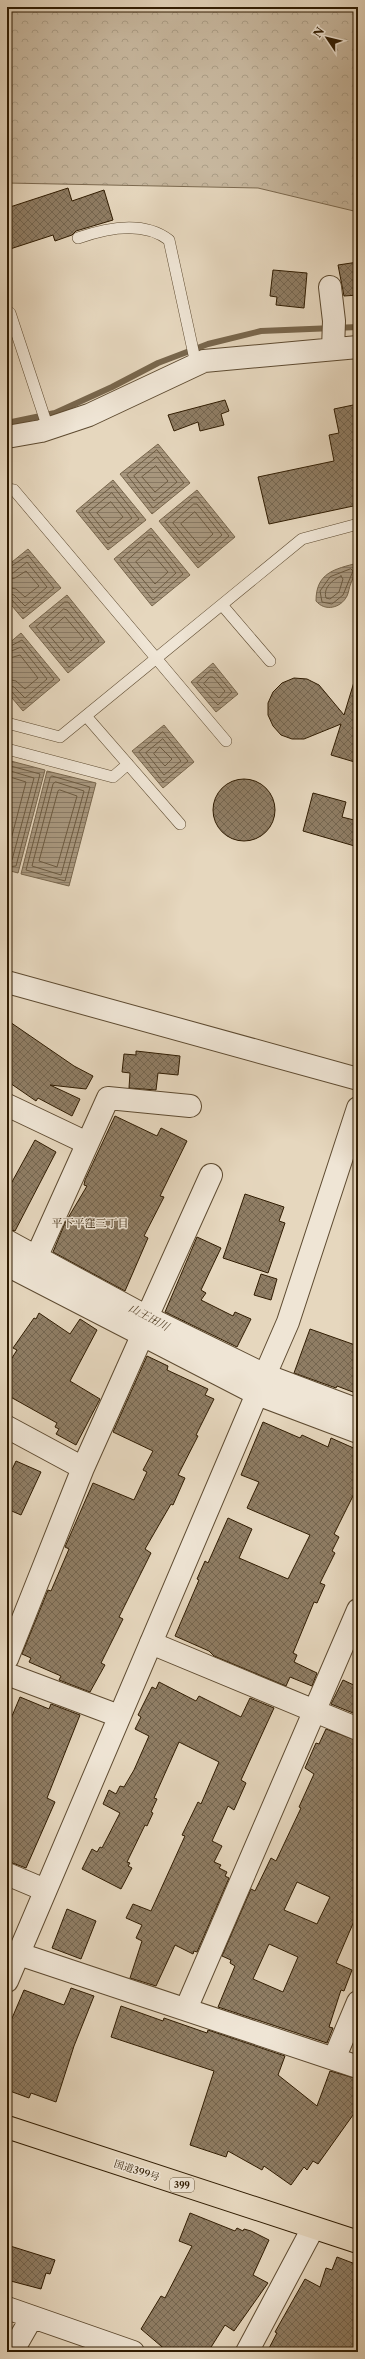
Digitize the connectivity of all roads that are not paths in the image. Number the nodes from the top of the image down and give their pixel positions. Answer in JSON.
{"nodes":[{"id":1,"x":78,"y":238,"type":"dead end"},
{"id":2,"x":330,"y":287,"type":"dead end"},
{"id":3,"x":10,"y":313,"type":"dead end"},
{"id":4,"x":358,"y":347,"type":"edge"},
{"id":5,"x":333,"y":349,"type":"junction"},
{"id":6,"x":196,"y":364,"type":"junction"},
{"id":7,"x":48,"y":428,"type":"junction"},
{"id":8,"x":7,"y":437,"type":"edge"},
{"id":9,"x":7,"y":489,"type":"edge"},
{"id":10,"x":358,"y":524,"type":"edge"},
{"id":11,"x":222,"y":605,"type":"junction"},
{"id":12,"x":156,"y":658,"type":"junction"},
{"id":13,"x":270,"y":661,"type":"dead end"},
{"id":14,"x":86,"y":716,"type":"junction"},
{"id":15,"x":7,"y":723,"type":"edge"},
{"id":16,"x":226,"y":741,"type":"dead end"},
{"id":17,"x":7,"y":749,"type":"edge"},
{"id":18,"x":128,"y":764,"type":"junction"},
{"id":19,"x":180,"y":824,"type":"dead end"},
{"id":20,"x":7,"y":982,"type":"edge"},
{"id":21,"x":358,"y":1079,"type":"edge"},
{"id":22,"x":7,"y":1105,"type":"edge"},
{"id":23,"x":190,"y":1106,"type":"dead end"},
{"id":24,"x":358,"y":1108,"type":"edge"},
{"id":25,"x":87,"y":1143,"type":"junction"},
{"id":26,"x":211,"y":1175,"type":"dead end"},
{"id":27,"x":7,"y":1241,"type":"edge"},
{"id":28,"x":7,"y":1265,"type":"edge"},
{"id":29,"x":33,"y":1266,"type":"junction"},
{"id":30,"x":145,"y":1326,"type":"junction"},
{"id":31,"x":261,"y":1384,"type":"junction"},
{"id":32,"x":358,"y":1410,"type":"edge"},
{"id":33,"x":7,"y":1427,"type":"edge"},
{"id":34,"x":358,"y":1432,"type":"edge"},
{"id":35,"x":84,"y":1468,"type":"junction"},
{"id":36,"x":358,"y":1610,"type":"edge"},
{"id":37,"x":151,"y":1643,"type":"junction"},
{"id":38,"x":7,"y":1659,"type":"edge"},
{"id":39,"x":7,"y":1674,"type":"edge"},
{"id":40,"x":314,"y":1710,"type":"junction"},
{"id":41,"x":119,"y":1716,"type":"junction"},
{"id":42,"x":358,"y":1729,"type":"edge"},
{"id":43,"x":7,"y":1874,"type":"edge"},
{"id":44,"x":45,"y":1890,"type":"junction"},
{"id":45,"x":19,"y":1954,"type":"junction"},
{"id":46,"x":7,"y":1981,"type":"edge"},
{"id":47,"x":358,"y":2002,"type":"edge"},
{"id":48,"x":186,"y":2009,"type":"junction"},
{"id":49,"x":334,"y":2058,"type":"junction"},
{"id":50,"x":358,"y":2067,"type":"edge"},
{"id":51,"x":7,"y":2127,"type":"edge"},
{"id":52,"x":313,"y":2228,"type":"junction"},
{"id":53,"x":358,"y":2242,"type":"edge"},
{"id":54,"x":7,"y":2308,"type":"edge"},
{"id":55,"x":32,"y":2317,"type":"junction"},
{"id":56,"x":12,"y":2352,"type":"edge"},
{"id":57,"x":133,"y":2352,"type":"edge"},
{"id":58,"x":246,"y":2352,"type":"edge"}],
"edges":[{"from":1,"to":6,"type":"lane"},
{"from":2,"to":5,"type":"street"},
{"from":3,"to":7,"type":"lane"},
{"from":4,"to":5,"type":"street"},
{"from":5,"to":6,"type":"street"},
{"from":6,"to":7,"type":"street"},
{"from":7,"to":8,"type":"street"},
{"from":9,"to":12,"type":"lane"},
{"from":10,"to":11,"type":"lane"},
{"from":11,"to":12,"type":"lane"},
{"from":11,"to":13,"type":"lane"},
{"from":12,"to":14,"type":"lane"},
{"from":12,"to":16,"type":"lane"},
{"from":14,"to":15,"type":"lane"},
{"from":14,"to":18,"type":"lane"},
{"from":17,"to":18,"type":"lane"},
{"from":18,"to":19,"type":"lane"},
{"from":20,"to":21,"type":"street"},
{"from":22,"to":25,"type":"street"},
{"from":23,"to":25,"type":"street"},
{"from":24,"to":31,"type":"street"},
{"from":25,"to":29,"type":"street"},
{"from":26,"to":30,"type":"street"},
{"from":27,"to":29,"type":"street"},
{"from":28,"to":29,"type":"street"},
{"from":29,"to":30,"type":"street"},
{"from":30,"to":31,"type":"street"},
{"from":30,"to":35,"type":"street"},
{"from":31,"to":32,"type":"street"},
{"from":31,"to":34,"type":"street"},
{"from":31,"to":37,"type":"street"},
{"from":33,"to":35,"type":"street"},
{"from":35,"to":38,"type":"street"},
{"from":36,"to":40,"type":"street"},
{"from":37,"to":40,"type":"street"},
{"from":37,"to":41,"type":"street"},
{"from":39,"to":41,"type":"street"},
{"from":40,"to":42,"type":"street"},
{"from":40,"to":48,"type":"street"},
{"from":41,"to":44,"type":"street"},
{"from":43,"to":44,"type":"street"},
{"from":44,"to":45,"type":"street"},
{"from":45,"to":46,"type":"street"},
{"from":45,"to":48,"type":"street"},
{"from":47,"to":49,"type":"street"},
{"from":48,"to":49,"type":"street"},
{"from":49,"to":50,"type":"street"},
{"from":51,"to":52,"type":"highway","name":"国道399号","number":"399"},
{"from":52,"to":53,"type":"highway","name":"国道399号","number":"399"},
{"from":52,"to":58,"type":"street"},
{"from":54,"to":55,"type":"street"},
{"from":55,"to":56,"type":"street"},
{"from":55,"to":57,"type":"street"}]}
